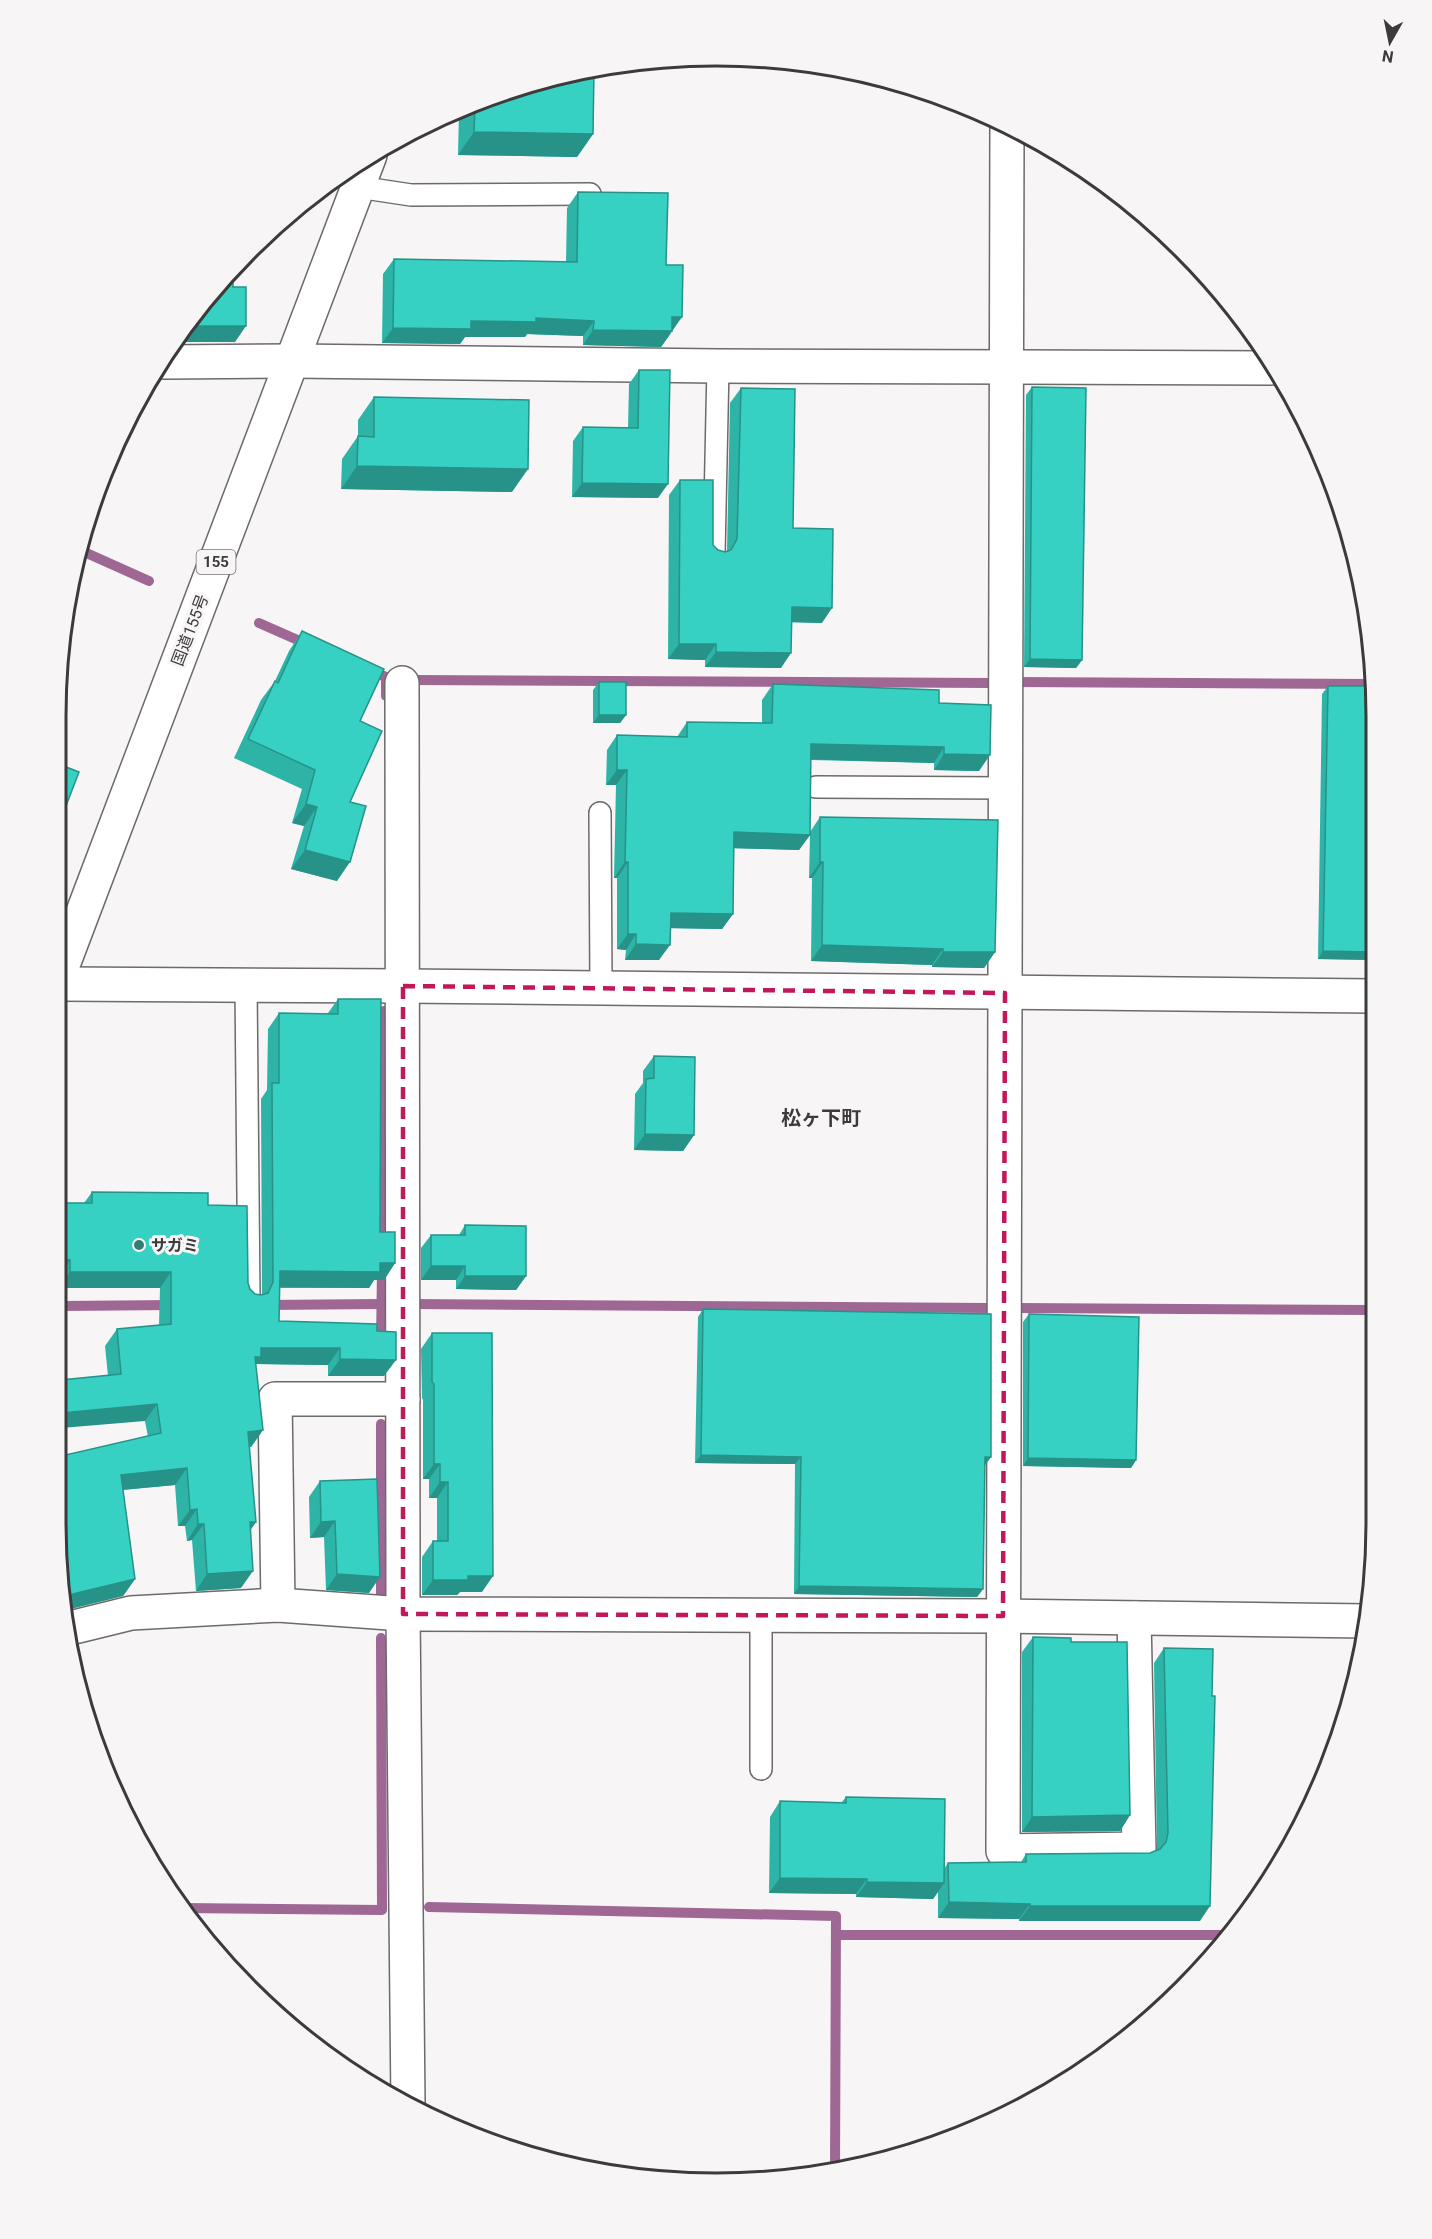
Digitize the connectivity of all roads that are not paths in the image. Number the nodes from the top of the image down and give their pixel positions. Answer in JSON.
{"nodes":[{"id":1,"x":1007,"y":135,"type":"edge"},
{"id":2,"x":364,"y":170,"type":"edge"},
{"id":3,"x":358,"y":187,"type":"junction"},
{"id":4,"x":590,"y":194,"type":"edge"},
{"id":5,"x":292,"y":361,"type":"junction"},
{"id":6,"x":172,"y":362,"type":"edge"},
{"id":7,"x":718,"y":366,"type":"junction"},
{"id":8,"x":1006,"y":366,"type":"junction"},
{"id":9,"x":1264,"y":368,"type":"edge"},
{"id":10,"x":714,"y":554,"type":"edge"},
{"id":11,"x":402,"y":683,"type":"dead end"},
{"id":12,"x":816,"y":787,"type":"dead end"},
{"id":13,"x":1005,"y":788,"type":"junction"},
{"id":14,"x":600,"y":813,"type":"dead end"},
{"id":15,"x":66,"y":957,"type":"edge"},
{"id":16,"x":66,"y":984,"type":"edge"},
{"id":17,"x":246,"y":985,"type":"junction"},
{"id":18,"x":403,"y":986,"type":"junction"},
{"id":19,"x":601,"y":988,"type":"junction"},
{"id":20,"x":1005,"y":993,"type":"junction"},
{"id":21,"x":1366,"y":996,"type":"edge"},
{"id":22,"x":249,"y":1299,"type":"edge"},
{"id":23,"x":403,"y":1399,"type":"junction"},
{"id":24,"x":278,"y":1605,"type":"junction"},
{"id":25,"x":403,"y":1614,"type":"junction"},
{"id":26,"x":761,"y":1616,"type":"junction"},
{"id":27,"x":1003,"y":1616,"type":"junction"},
{"id":28,"x":1134,"y":1618,"type":"junction"},
{"id":29,"x":1358,"y":1622,"type":"edge"},
{"id":30,"x":75,"y":1627,"type":"edge"},
{"id":31,"x":761,"y":1769,"type":"dead end"},
{"id":32,"x":408,"y":2095,"type":"edge"}],
"edges":[{"from":1,"to":8,"type":"main road"},
{"from":2,"to":3,"type":"main road","name":"国道155号","number":"155"},
{"from":3,"to":4,"type":"lane"},
{"from":3,"to":5,"type":"main road","name":"国道155号","number":"155"},
{"from":5,"to":6,"type":"main road"},
{"from":5,"to":7,"type":"main road"},
{"from":5,"to":15,"type":"main road","name":"国道155号","number":"155"},
{"from":7,"to":8,"type":"main road"},
{"from":7,"to":10,"type":"lane"},
{"from":8,"to":9,"type":"main road"},
{"from":8,"to":13,"type":"main road"},
{"from":11,"to":18,"type":"main road"},
{"from":12,"to":13,"type":"lane"},
{"from":13,"to":20,"type":"main road"},
{"from":14,"to":19,"type":"lane"},
{"from":16,"to":17,"type":"main road"},
{"from":17,"to":18,"type":"main road"},
{"from":17,"to":22,"type":"lane"},
{"from":18,"to":19,"type":"main road"},
{"from":18,"to":23,"type":"main road"},
{"from":19,"to":20,"type":"main road"},
{"from":20,"to":21,"type":"main road"},
{"from":20,"to":27,"type":"main road"},
{"from":23,"to":24,"type":"main road"},
{"from":23,"to":25,"type":"main road"},
{"from":24,"to":25,"type":"main road"},
{"from":24,"to":30,"type":"main road"},
{"from":25,"to":26,"type":"main road"},
{"from":25,"to":32,"type":"main road"},
{"from":26,"to":27,"type":"main road"},
{"from":26,"to":31,"type":"lane"},
{"from":27,"to":28,"type":"main road"},
{"from":27,"to":28,"type":"main road"},
{"from":28,"to":29,"type":"main road"}]}
